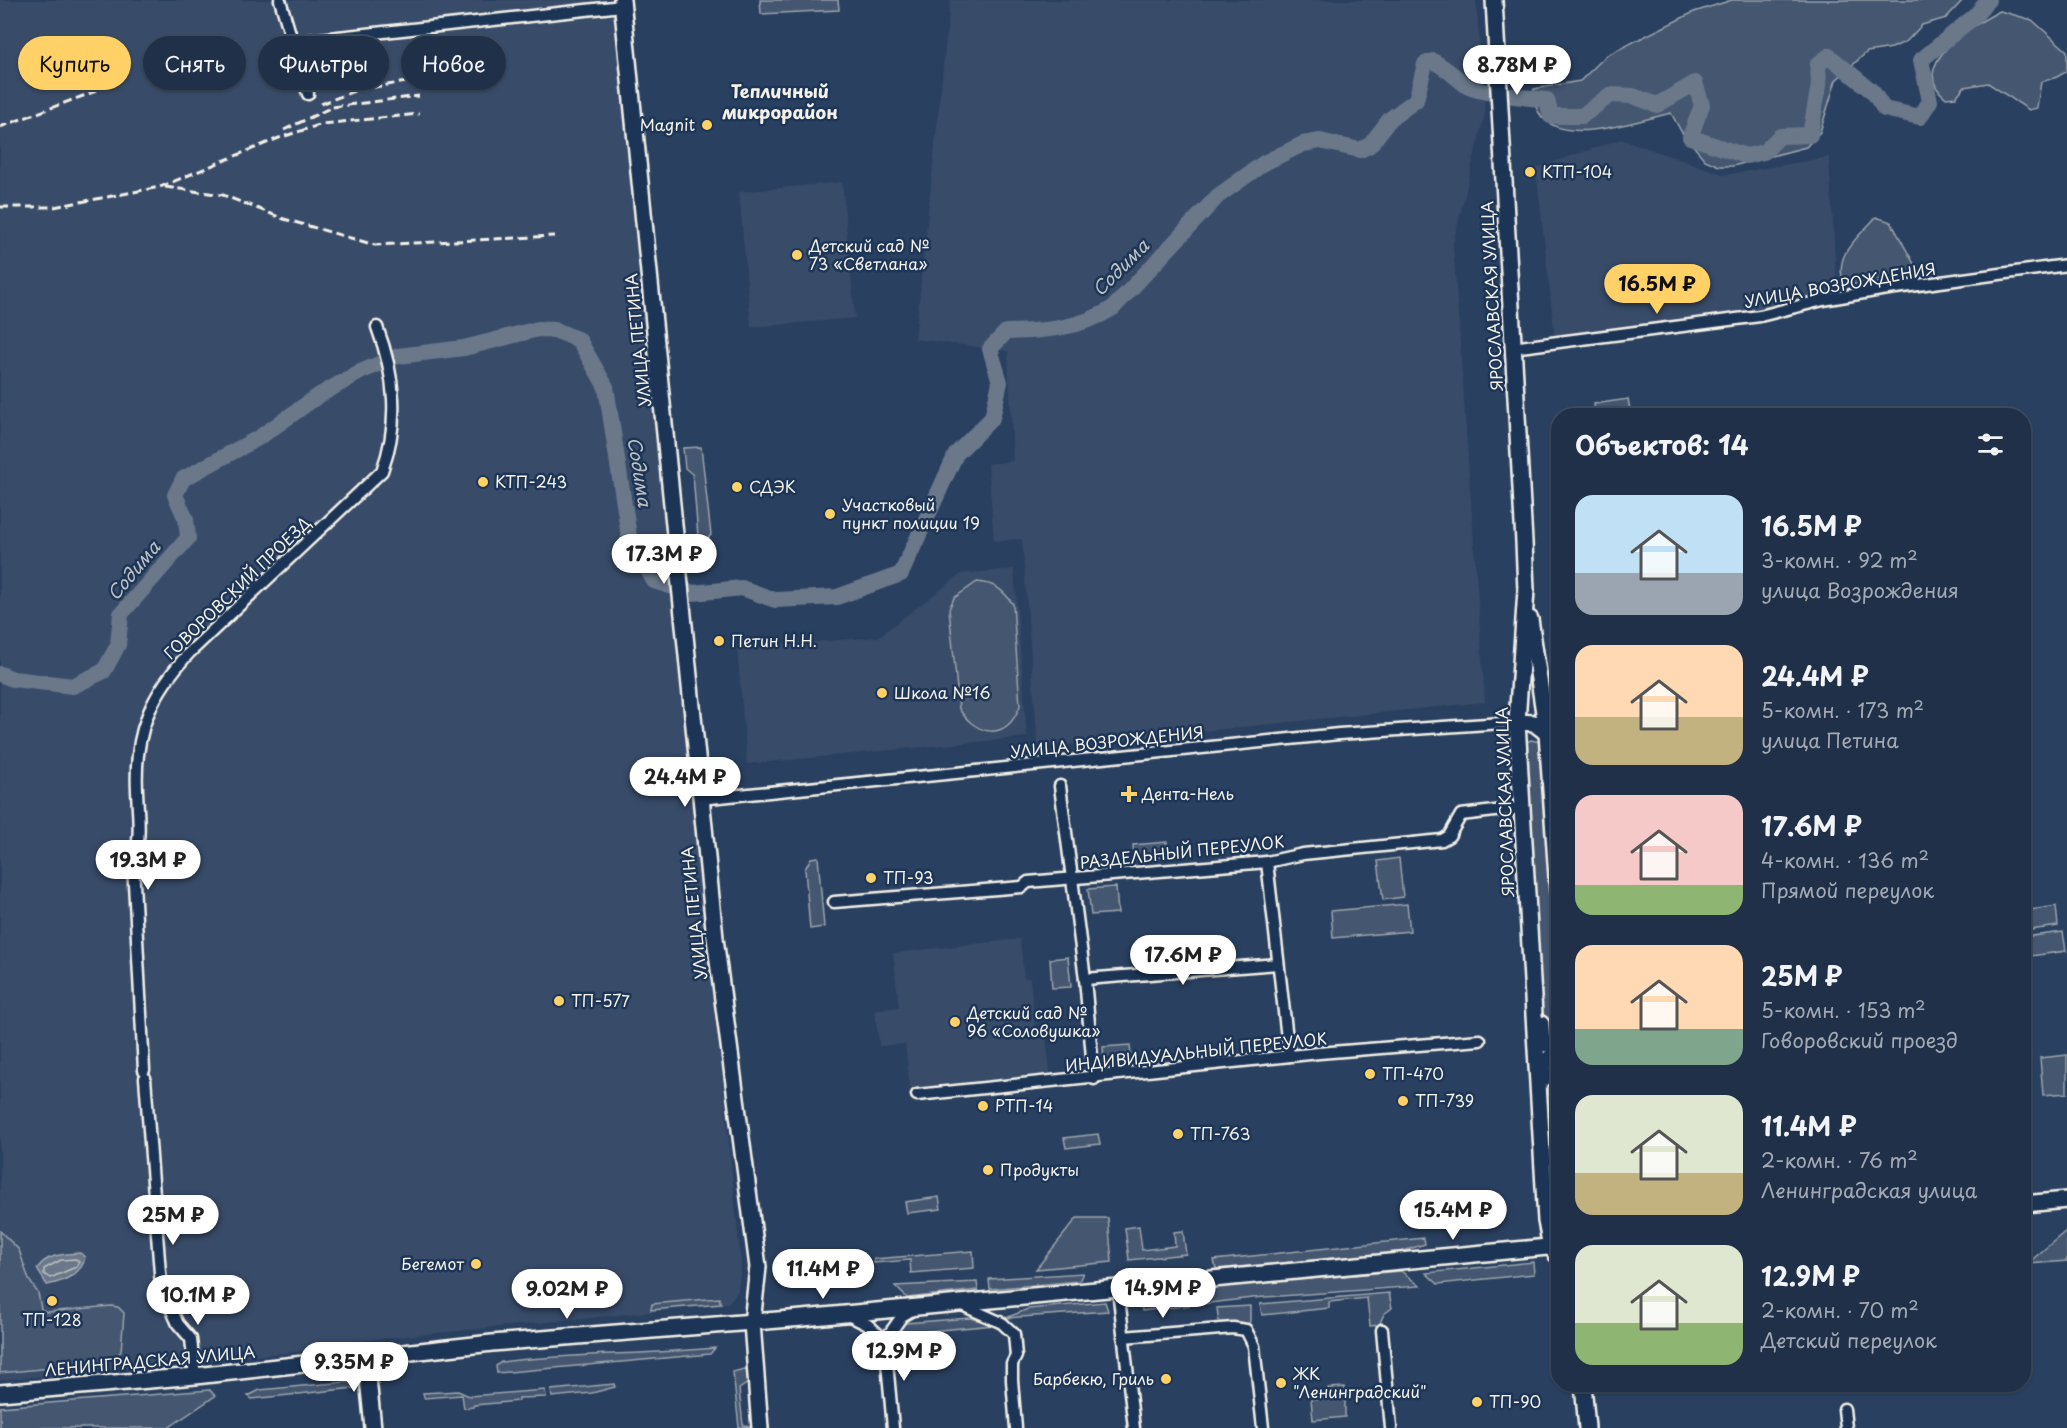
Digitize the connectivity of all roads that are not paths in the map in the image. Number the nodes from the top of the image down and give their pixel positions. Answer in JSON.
{"nodes":[{"id":1,"x":280,"y":0,"type":"edge"},
{"id":2,"x":1494,"y":0,"type":"edge"},
{"id":3,"x":622,"y":3,"type":"edge"},
{"id":4,"x":290,"y":36,"type":"edge"},
{"id":5,"x":343,"y":36,"type":"edge"},
{"id":6,"x":307,"y":90,"type":"edge"},
{"id":7,"x":308,"y":94,"type":"dead end"},
{"id":8,"x":2067,"y":265,"type":"edge"},
{"id":9,"x":377,"y":327,"type":"dead end"},
{"id":10,"x":1512,"y":348,"type":"junction"},
{"id":11,"x":1526,"y":590,"type":"junction"},
{"id":12,"x":1517,"y":722,"type":"junction"},
{"id":13,"x":1547,"y":733,"type":"junction"},
{"id":14,"x":1060,"y":786,"type":"dead end"},
{"id":15,"x":1551,"y":790,"type":"edge"},
{"id":16,"x":700,"y":799,"type":"junction"},
{"id":17,"x":1520,"y":808,"type":"junction"},
{"id":18,"x":1267,"y":862,"type":"junction"},
{"id":19,"x":1072,"y":878,"type":"junction"},
{"id":20,"x":834,"y":902,"type":"dead end"},
{"id":21,"x":1278,"y":964,"type":"junction"},
{"id":22,"x":1085,"y":980,"type":"junction"},
{"id":23,"x":1533,"y":1012,"type":"junction"},
{"id":24,"x":1480,"y":1040,"type":"dead end"},
{"id":25,"x":1551,"y":1044,"type":"edge"},
{"id":26,"x":1289,"y":1056,"type":"junction"},
{"id":27,"x":1551,"y":1057,"type":"edge"},
{"id":28,"x":1094,"y":1079,"type":"junction"},
{"id":29,"x":917,"y":1095,"type":"dead end"},
{"id":30,"x":1538,"y":1095,"type":"junction"},
{"id":31,"x":2067,"y":1200,"type":"edge"},
{"id":32,"x":2031,"y":1203,"type":"edge"},
{"id":33,"x":1551,"y":1236,"type":"edge"},
{"id":34,"x":1551,"y":1250,"type":"edge"},
{"id":35,"x":1118,"y":1289,"type":"junction"},
{"id":36,"x":959,"y":1304,"type":"junction"},
{"id":37,"x":916,"y":1308,"type":"junction"},
{"id":38,"x":846,"y":1314,"type":"junction"},
{"id":39,"x":752,"y":1323,"type":"junction"},
{"id":40,"x":1382,"y":1330,"type":"dead end"},
{"id":41,"x":1123,"y":1337,"type":"junction"},
{"id":42,"x":885,"y":1340,"type":"junction"},
{"id":43,"x":366,"y":1358,"type":"junction"},
{"id":44,"x":195,"y":1376,"type":"junction"},
{"id":45,"x":1584,"y":1392,"type":"edge"},
{"id":46,"x":0,"y":1393,"type":"edge"},
{"id":47,"x":1844,"y":1408,"type":"dead end"},
{"id":48,"x":373,"y":1428,"type":"edge"},
{"id":49,"x":760,"y":1428,"type":"edge"},
{"id":50,"x":893,"y":1428,"type":"edge"},
{"id":51,"x":1016,"y":1428,"type":"edge"},
{"id":52,"x":1134,"y":1428,"type":"edge"},
{"id":53,"x":1263,"y":1428,"type":"edge"},
{"id":54,"x":1391,"y":1428,"type":"edge"},
{"id":55,"x":1587,"y":1428,"type":"edge"},
{"id":56,"x":1846,"y":1428,"type":"edge"}],
"edges":[{"from":1,"to":4,"type":"street"},
{"from":2,"to":10,"type":"street","name":"ЯРОСЛАВСКАЯ УЛИЦА"},
{"from":3,"to":5,"type":"street"},
{"from":3,"to":16,"type":"street","name":"УЛИЦА ПЕТИНА"},
{"from":6,"to":7,"type":"street"},
{"from":8,"to":10,"type":"street","name":"УЛИЦА ВОЗРОЖДЕНИЯ"},
{"from":9,"to":44,"type":"street","name":"ГОВОРОВСКИЙ ПРОЕЗД"},
{"from":10,"to":11,"type":"street","name":"ЯРОСЛАВСКАЯ УЛИЦА"},
{"from":11,"to":12,"type":"street","name":"ЯРОСЛАВСКАЯ УЛИЦА"},
{"from":11,"to":13,"type":"street","name":"ЯРОСЛАВСКАЯ УЛИЦА"},
{"from":12,"to":13,"type":"street"},
{"from":12,"to":16,"type":"street","name":"УЛИЦА ВОЗРОЖДЕНИЯ"},
{"from":12,"to":17,"type":"street","name":"ЯРОСЛАВСКАЯ УЛИЦА"},
{"from":13,"to":15,"type":"street","name":"ЯРОСЛАВСКАЯ УЛИЦА"},
{"from":14,"to":19,"type":"street"},
{"from":16,"to":39,"type":"street","name":"УЛИЦА ПЕТИНА"},
{"from":17,"to":18,"type":"street","name":"РАЗДЕЛЬНЫЙ ПЕРЕУЛОК"},
{"from":17,"to":23,"type":"street","name":"ЯРОСЛАВСКАЯ УЛИЦА"},
{"from":18,"to":19,"type":"street","name":"РАЗДЕЛЬНЫЙ ПЕРЕУЛОК"},
{"from":18,"to":21,"type":"street"},
{"from":19,"to":20,"type":"street","name":"РАЗДЕЛЬНЫЙ ПЕРЕУЛОК"},
{"from":19,"to":22,"type":"street"},
{"from":21,"to":22,"type":"street"},
{"from":21,"to":26,"type":"street"},
{"from":22,"to":28,"type":"street"},
{"from":23,"to":25,"type":"street","name":"ЯРОСЛАВСКАЯ УЛИЦА"},
{"from":23,"to":30,"type":"street","name":"ЯРОСЛАВСКАЯ УЛИЦА"},
{"from":24,"to":26,"type":"street","name":"ИНДИВИДУАЛЬНЫЙ ПЕРЕУЛОК"},
{"from":26,"to":28,"type":"street","name":"ИНДИВИДУАЛЬНЫЙ ПЕРЕУЛОК"},
{"from":27,"to":30,"type":"street","name":"ЯРОСЛАВСКАЯ УЛИЦА"},
{"from":28,"to":29,"type":"street","name":"ИНДИВИДУАЛЬНЫЙ ПЕРЕУЛОК"},
{"from":30,"to":33,"type":"street","name":"ЯРОСЛАВСКАЯ УЛИЦА"},
{"from":31,"to":32,"type":"street"},
{"from":34,"to":35,"type":"street","name":"ЛЕНИНГРАДСКАЯ УЛИЦА"},
{"from":35,"to":36,"type":"street","name":"ЛЕНИНГРАДСКАЯ УЛИЦА"},
{"from":35,"to":41,"type":"street"},
{"from":36,"to":37,"type":"street","name":"ЛЕНИНГРАДСКАЯ УЛИЦА"},
{"from":36,"to":51,"type":"street"},
{"from":37,"to":38,"type":"street","name":"ЛЕНИНГРАДСКАЯ УЛИЦА"},
{"from":37,"to":42,"type":"street"},
{"from":38,"to":39,"type":"street","name":"ЛЕНИНГРАДСКАЯ УЛИЦА"},
{"from":38,"to":42,"type":"street"},
{"from":39,"to":43,"type":"street","name":"ЛЕНИНГРАДСКАЯ УЛИЦА"},
{"from":39,"to":49,"type":"street","name":"УЛИЦА ПЕТИНА"},
{"from":40,"to":54,"type":"street"},
{"from":41,"to":52,"type":"street"},
{"from":41,"to":53,"type":"street"},
{"from":42,"to":50,"type":"street"},
{"from":43,"to":44,"type":"street","name":"ЛЕНИНГРАДСКАЯ УЛИЦА"},
{"from":43,"to":48,"type":"street"},
{"from":44,"to":46,"type":"street","name":"ЛЕНИНГРАДСКАЯ УЛИЦА"},
{"from":45,"to":55,"type":"street"},
{"from":47,"to":56,"type":"street"}]}
